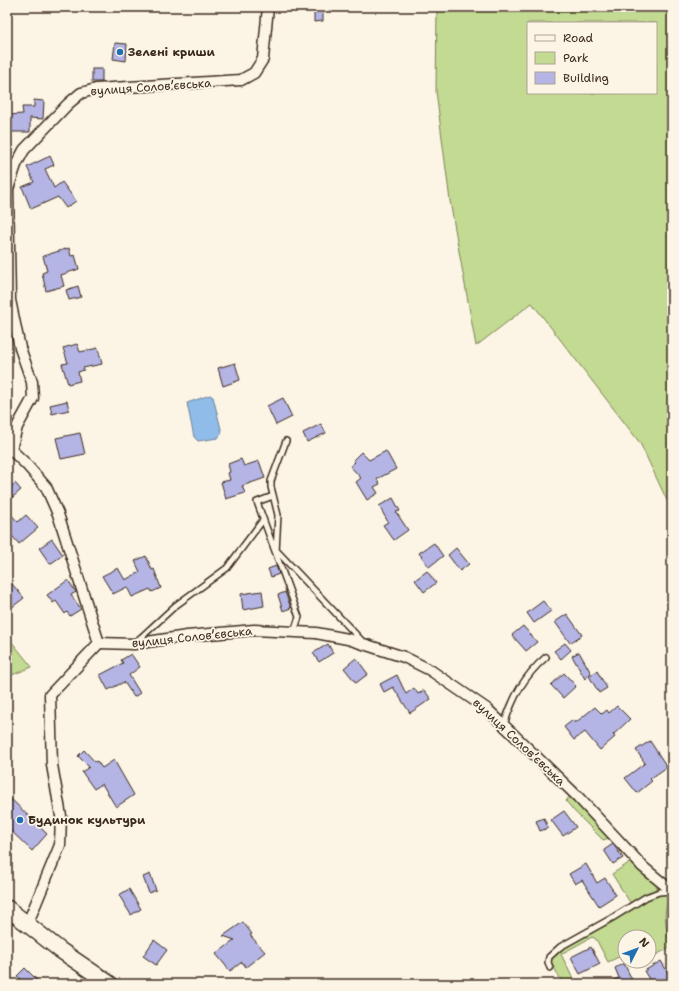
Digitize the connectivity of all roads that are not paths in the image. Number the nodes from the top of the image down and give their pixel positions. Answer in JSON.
{"nodes":[{"id":1,"x":268,"y":7,"type":"edge"},
{"id":2,"x":7,"y":209,"type":"edge"},
{"id":3,"x":286,"y":441,"type":"dead end"},
{"id":4,"x":9,"y":448,"type":"edge"},
{"id":5,"x":274,"y":496,"type":"junction"},
{"id":6,"x":263,"y":520,"type":"junction"},
{"id":7,"x":276,"y":552,"type":"junction"},
{"id":8,"x":293,"y":633,"type":"junction"},
{"id":9,"x":99,"y":643,"type":"junction"},
{"id":10,"x":134,"y":644,"type":"junction"},
{"id":11,"x":366,"y":645,"type":"junction"},
{"id":12,"x":546,"y":657,"type":"dead end"},
{"id":13,"x":504,"y":725,"type":"junction"},
{"id":14,"x":672,"y":891,"type":"edge"},
{"id":15,"x":7,"y":908,"type":"edge"},
{"id":16,"x":27,"y":925,"type":"junction"},
{"id":17,"x":550,"y":968,"type":"dead end"},
{"id":18,"x":110,"y":984,"type":"edge"}],
"edges":[{"from":1,"to":2,"type":"street","name":"вулиця Соловʼєвська"},
{"from":2,"to":4,"type":"street","name":"вулиця Соловʼєвська"},
{"from":3,"to":5,"type":"lane"},
{"from":4,"to":9,"type":"street","name":"вулиця Соловʼєвська"},
{"from":5,"to":6,"type":"lane"},
{"from":5,"to":7,"type":"lane"},
{"from":6,"to":7,"type":"lane"},
{"from":6,"to":10,"type":"lane"},
{"from":7,"to":8,"type":"lane"},
{"from":7,"to":11,"type":"lane"},
{"from":8,"to":10,"type":"street","name":"вулиця Соловʼєвська"},
{"from":8,"to":11,"type":"street","name":"вулиця Соловʼєвська"},
{"from":9,"to":10,"type":"street","name":"вулиця Соловʼєвська"},
{"from":9,"to":16,"type":"street"},
{"from":11,"to":13,"type":"street","name":"вулиця Соловʼєвська"},
{"from":12,"to":13,"type":"lane"},
{"from":13,"to":14,"type":"street","name":"вулиця Соловʼєвська"},
{"from":14,"to":17,"type":"lane"},
{"from":15,"to":16,"type":"main road"},
{"from":16,"to":18,"type":"main road"}]}
